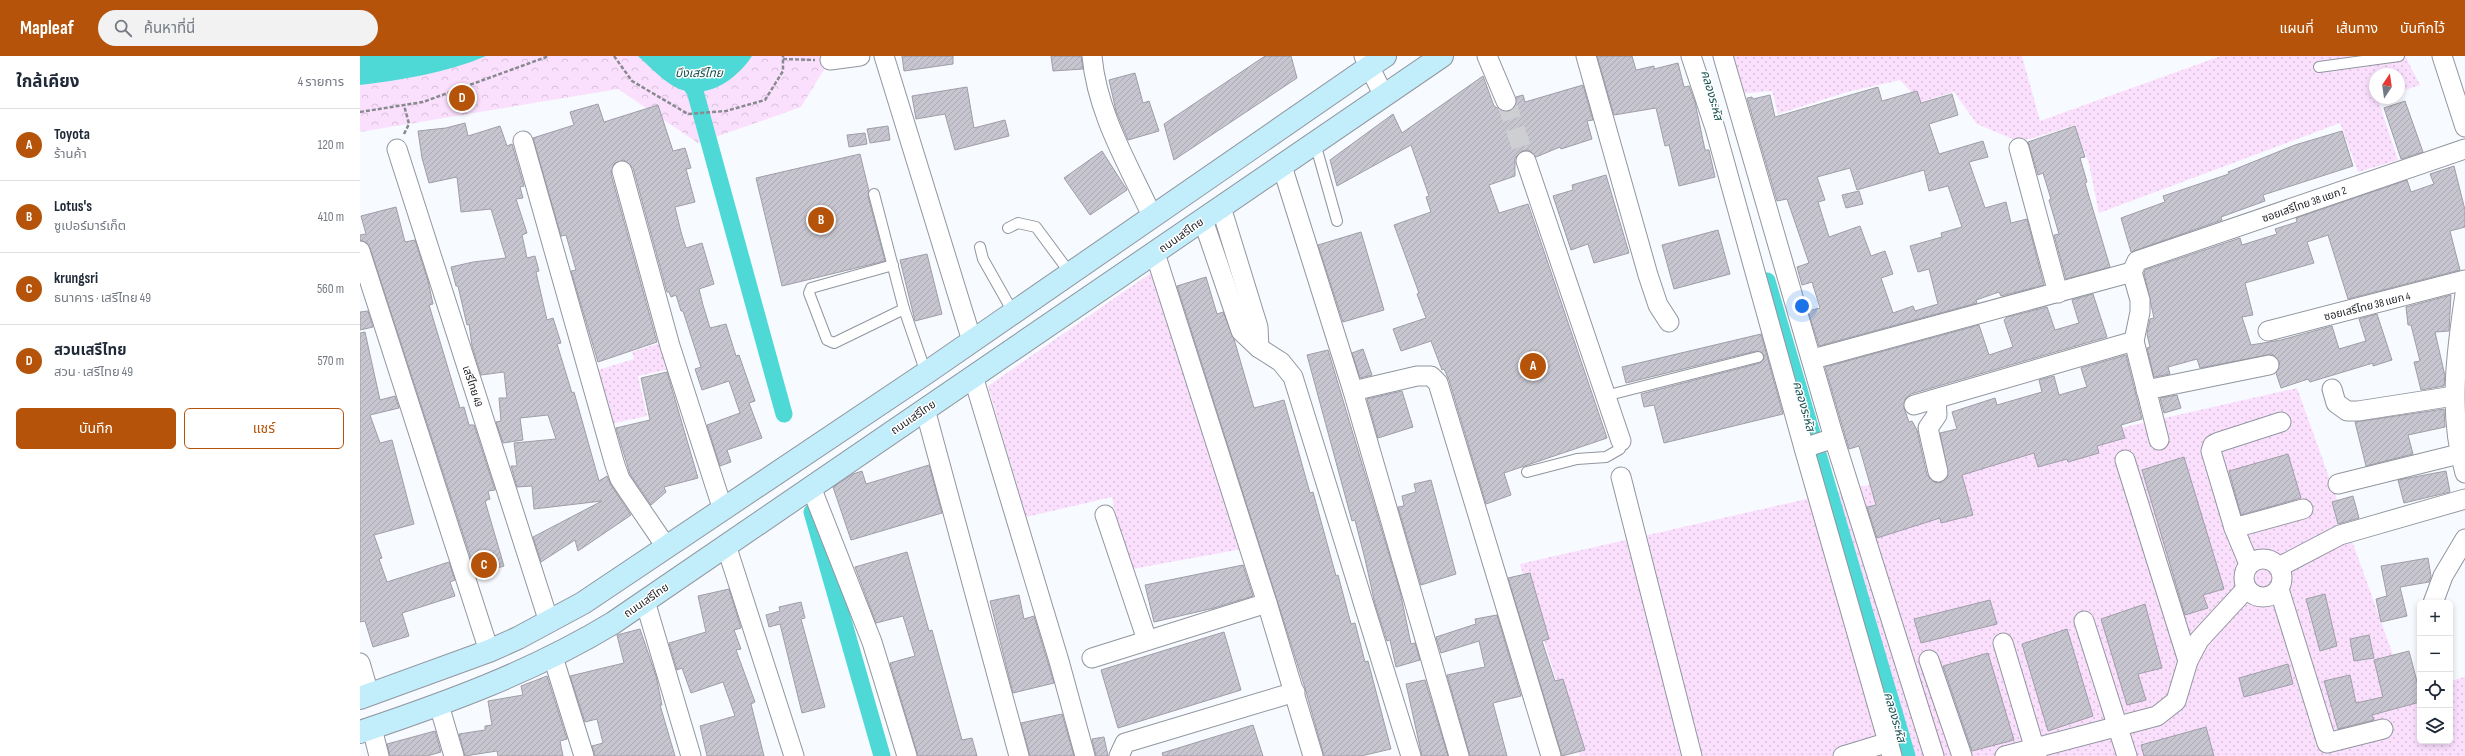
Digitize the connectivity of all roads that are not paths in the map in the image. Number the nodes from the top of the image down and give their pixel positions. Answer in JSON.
{"nodes":[{"id":1,"x":860,"y":56,"type":"edge"},
{"id":2,"x":884,"y":56,"type":"edge"},
{"id":3,"x":1092,"y":56,"type":"edge"},
{"id":4,"x":1442,"y":56,"type":"edge"},
{"id":5,"x":1487,"y":56,"type":"edge"},
{"id":6,"x":1586,"y":56,"type":"edge"},
{"id":7,"x":1691,"y":56,"type":"edge"},
{"id":8,"x":1723,"y":56,"type":"edge"},
{"id":9,"x":2399,"y":56,"type":"edge"},
{"id":10,"x":2442,"y":56,"type":"edge"},
{"id":11,"x":830,"y":60,"type":"road end"},
{"id":12,"x":1373,"y":60,"type":"edge"},
{"id":13,"x":2319,"y":68,"type":"dead end"},
{"id":14,"x":1384,"y":96,"type":"junction"},
{"id":15,"x":1506,"y":101,"type":"tunnel mouth"},
{"id":16,"x":2465,"y":127,"type":"edge"},
{"id":17,"x":523,"y":142,"type":"dead end"},
{"id":18,"x":1315,"y":143,"type":"junction"},
{"id":19,"x":2019,"y":148,"type":"dead end"},
{"id":20,"x":2465,"y":148,"type":"edge"},
{"id":21,"x":397,"y":149,"type":"road end"},
{"id":22,"x":1526,"y":161,"type":"tunnel mouth"},
{"id":23,"x":1282,"y":166,"type":"junction"},
{"id":24,"x":622,"y":172,"type":"dead end"},
{"id":25,"x":874,"y":194,"type":"dead end"},
{"id":26,"x":1212,"y":213,"type":"junction"},
{"id":27,"x":1152,"y":216,"type":"junction"},
{"id":28,"x":1337,"y":221,"type":"dead end"},
{"id":29,"x":1008,"y":228,"type":"dead end"},
{"id":30,"x":980,"y":247,"type":"dead end"},
{"id":31,"x":360,"y":251,"type":"edge"},
{"id":32,"x":1155,"y":253,"type":"junction"},
{"id":33,"x":893,"y":265,"type":"junction"},
{"id":34,"x":2138,"y":266,"type":"junction"},
{"id":35,"x":1070,"y":273,"type":"junction"},
{"id":36,"x":2465,"y":280,"type":"edge"},
{"id":37,"x":2058,"y":293,"type":"junction"},
{"id":38,"x":2465,"y":294,"type":"edge"},
{"id":39,"x":904,"y":309,"type":"junction"},
{"id":40,"x":1013,"y":312,"type":"junction"},
{"id":41,"x":1669,"y":322,"type":"dead end"},
{"id":42,"x":2268,"y":331,"type":"dead end"},
{"id":43,"x":2134,"y":340,"type":"junction"},
{"id":44,"x":972,"y":341,"type":"junction"},
{"id":45,"x":1758,"y":357,"type":"dead end"},
{"id":46,"x":1813,"y":359,"type":"junction"},
{"id":47,"x":2270,"y":365,"type":"dead end"},
{"id":48,"x":926,"y":373,"type":"junction"},
{"id":49,"x":973,"y":376,"type":"junction"},
{"id":50,"x":2332,"y":389,"type":"dead end"},
{"id":51,"x":2146,"y":390,"type":"junction"},
{"id":52,"x":1353,"y":391,"type":"junction"},
{"id":53,"x":1605,"y":396,"type":"junction"},
{"id":54,"x":2454,"y":396,"type":"junction"},
{"id":55,"x":1936,"y":399,"type":"junction"},
{"id":56,"x":1914,"y":405,"type":"dead end"},
{"id":57,"x":925,"y":409,"type":"junction"},
{"id":58,"x":2460,"y":416,"type":"edge"},
{"id":59,"x":2281,"y":422,"type":"dead end"},
{"id":60,"x":1830,"y":439,"type":"junction"},
{"id":61,"x":2159,"y":440,"type":"dead end"},
{"id":62,"x":1621,"y":441,"type":"joint"},
{"id":63,"x":1805,"y":448,"type":"junction"},
{"id":64,"x":2460,"y":454,"type":"junction"},
{"id":65,"x":2125,"y":460,"type":"dead end"},
{"id":66,"x":1527,"y":472,"type":"dead end"},
{"id":67,"x":1938,"y":472,"type":"dead end"},
{"id":68,"x":2465,"y":473,"type":"edge"},
{"id":69,"x":1621,"y":477,"type":"dead end"},
{"id":70,"x":2338,"y":484,"type":"dead end"},
{"id":71,"x":811,"y":487,"type":"junction"},
{"id":72,"x":2465,"y":499,"type":"edge"},
{"id":73,"x":2303,"y":509,"type":"dead end"},
{"id":74,"x":723,"y":510,"type":"junction"},
{"id":75,"x":1105,"y":515,"type":"dead end"},
{"id":76,"x":2234,"y":528,"type":"junction"},
{"id":77,"x":2465,"y":539,"type":"edge"},
{"id":78,"x":726,"y":545,"type":"junction"},
{"id":79,"x":667,"y":548,"type":"junction"},
{"id":80,"x":2249,"y":564,"type":"junction"},
{"id":81,"x":2279,"y":567,"type":"junction"},
{"id":82,"x":2246,"y":589,"type":"junction"},
{"id":83,"x":2279,"y":589,"type":"junction"},
{"id":84,"x":2434,"y":600,"type":"edge"},
{"id":85,"x":645,"y":601,"type":"junction"},
{"id":86,"x":1268,"y":603,"type":"junction"},
{"id":87,"x":2084,"y":621,"type":"dead end"},
{"id":88,"x":549,"y":622,"type":"junction"},
{"id":89,"x":1147,"y":640,"type":"junction"},
{"id":90,"x":2003,"y":643,"type":"dead end"},
{"id":91,"x":489,"y":651,"type":"junction"},
{"id":92,"x":553,"y":657,"type":"junction"},
{"id":93,"x":1092,"y":658,"type":"dead end"},
{"id":94,"x":1929,"y":660,"type":"dead end"},
{"id":95,"x":2188,"y":661,"type":"junction"},
{"id":96,"x":360,"y":663,"type":"edge"},
{"id":97,"x":1295,"y":692,"type":"junction"},
{"id":98,"x":365,"y":696,"type":"edge"},
{"id":99,"x":439,"y":705,"type":"junction"},
{"id":100,"x":2118,"y":727,"type":"junction"},
{"id":101,"x":366,"y":730,"type":"edge"},
{"id":102,"x":2383,"y":730,"type":"dead end"},
{"id":103,"x":1891,"y":749,"type":"edge"},
{"id":104,"x":2036,"y":752,"type":"edge"},
{"id":105,"x":380,"y":756,"type":"edge"},
{"id":106,"x":454,"y":756,"type":"edge"},
{"id":107,"x":584,"y":756,"type":"edge"},
{"id":108,"x":691,"y":756,"type":"edge"},
{"id":109,"x":794,"y":756,"type":"edge"},
{"id":110,"x":907,"y":756,"type":"edge"},
{"id":111,"x":1019,"y":756,"type":"edge"},
{"id":112,"x":1085,"y":756,"type":"edge"},
{"id":113,"x":1118,"y":756,"type":"edge"},
{"id":114,"x":1313,"y":756,"type":"edge"},
{"id":115,"x":1411,"y":756,"type":"edge"},
{"id":116,"x":1460,"y":756,"type":"edge"},
{"id":117,"x":1551,"y":756,"type":"edge"},
{"id":118,"x":1692,"y":756,"type":"edge"},
{"id":119,"x":1844,"y":756,"type":"edge"},
{"id":120,"x":1934,"y":756,"type":"edge"},
{"id":121,"x":1962,"y":756,"type":"edge"},
{"id":122,"x":2005,"y":756,"type":"edge"},
{"id":123,"x":2126,"y":756,"type":"edge"}],
"edges":[{"from":1,"to":11,"type":"street"},
{"from":2,"to":44,"type":"street"},
{"from":3,"to":27,"type":"street"},
{"from":4,"to":14,"type":"main road","name":"ถนนเสรีไทย"},
{"from":5,"to":15,"type":"street"},
{"from":6,"to":41,"type":"street"},
{"from":7,"to":63,"type":"street"},
{"from":8,"to":46,"type":"street"},
{"from":9,"to":13,"type":"lane"},
{"from":10,"to":16,"type":"street"},
{"from":12,"to":14,"type":"street"},
{"from":12,"to":27,"type":"main road"},
{"from":14,"to":18,"type":"main road","name":"ถนนเสรีไทย"},
{"from":17,"to":79,"type":"street"},
{"from":18,"to":23,"type":"main road","name":"ถนนเสรีไทย"},
{"from":18,"to":28,"type":"lane"},
{"from":19,"to":37,"type":"street"},
{"from":20,"to":34,"type":"street","name":"ซอยเสรีไทย 38 แยก 2"},
{"from":21,"to":88,"type":"street","name":"เสรีไทย 49"},
{"from":22,"to":53,"type":"street"},
{"from":23,"to":26,"type":"main road","name":"ถนนเสรีไทย"},
{"from":23,"to":52,"type":"street"},
{"from":24,"to":74,"type":"street"},
{"from":25,"to":33,"type":"lane"},
{"from":26,"to":32,"type":"main road","name":"ถนนเสรีไทย"},
{"from":26,"to":115,"type":"street"},
{"from":27,"to":35,"type":"main road"},
{"from":29,"to":35,"type":"lane"},
{"from":30,"to":40,"type":"lane"},
{"from":31,"to":91,"type":"street"},
{"from":32,"to":49,"type":"main road","name":"ถนนเสรีไทย"},
{"from":32,"to":86,"type":"street"},
{"from":33,"to":39,"type":"lane"},
{"from":33,"to":39,"type":"lane"},
{"from":34,"to":37,"type":"street","name":"ซอยเสรีไทย 38 แยก 2"},
{"from":34,"to":43,"type":"street"},
{"from":35,"to":40,"type":"main road"},
{"from":36,"to":42,"type":"street","name":"ซอยเสรีไทย 38 แยก 4"},
{"from":37,"to":46,"type":"street","name":"ซอยเสรีไทย 38 แยก 2"},
{"from":38,"to":54,"type":"street"},
{"from":39,"to":48,"type":"lane"},
{"from":40,"to":44,"type":"main road"},
{"from":43,"to":51,"type":"street"},
{"from":43,"to":55,"type":"street"},
{"from":44,"to":48,"type":"main road"},
{"from":45,"to":53,"type":"lane"},
{"from":46,"to":60,"type":"street"},
{"from":47,"to":51,"type":"street"},
{"from":48,"to":74,"type":"main road"},
{"from":49,"to":57,"type":"main road","name":"ถนนเสรีไทย"},
{"from":49,"to":112,"type":"street"},
{"from":50,"to":54,"type":"street"},
{"from":51,"to":61,"type":"street"},
{"from":52,"to":116,"type":"street"},
{"from":52,"to":117,"type":"street"},
{"from":53,"to":62,"type":"street"},
{"from":54,"to":58,"type":"street"},
{"from":55,"to":56,"type":"street"},
{"from":55,"to":67,"type":"street"},
{"from":57,"to":71,"type":"main road","name":"ถนนเสรีไทย"},
{"from":57,"to":111,"type":"street"},
{"from":58,"to":64,"type":"street"},
{"from":59,"to":76,"type":"street"},
{"from":60,"to":63,"type":"street"},
{"from":60,"to":120,"type":"street"},
{"from":62,"to":66,"type":"lane"},
{"from":63,"to":103,"type":"street"},
{"from":64,"to":68,"type":"street"},
{"from":64,"to":70,"type":"street"},
{"from":65,"to":95,"type":"street"},
{"from":69,"to":118,"type":"street"},
{"from":71,"to":78,"type":"main road","name":"ถนนเสรีไทย"},
{"from":71,"to":110,"type":"street"},
{"from":72,"to":81,"type":"street"},
{"from":73,"to":76,"type":"street"},
{"from":74,"to":79,"type":"main road"},
{"from":75,"to":89,"type":"street"},
{"from":76,"to":80,"type":"street"},
{"from":77,"to":84,"type":"street"},
{"from":78,"to":85,"type":"main road","name":"ถนนเสรีไทย"},
{"from":78,"to":109,"type":"street"},
{"from":79,"to":88,"type":"main road"},
{"from":80,"to":81,"type":"street"},
{"from":80,"to":82,"type":"street"},
{"from":81,"to":83,"type":"street"},
{"from":82,"to":83,"type":"street"},
{"from":82,"to":95,"type":"street"},
{"from":83,"to":102,"type":"street"},
{"from":85,"to":92,"type":"main road","name":"ถนนเสรีไทย"},
{"from":85,"to":108,"type":"street"},
{"from":86,"to":89,"type":"street"},
{"from":86,"to":97,"type":"street"},
{"from":87,"to":100,"type":"street"},
{"from":88,"to":91,"type":"main road"},
{"from":89,"to":93,"type":"street"},
{"from":90,"to":104,"type":"street"},
{"from":91,"to":98,"type":"main road"},
{"from":92,"to":99,"type":"main road","name":"ถนนเสรีไทย"},
{"from":92,"to":107,"type":"street"},
{"from":94,"to":121,"type":"street"},
{"from":95,"to":100,"type":"street"},
{"from":96,"to":98,"type":"street"},
{"from":97,"to":113,"type":"street"},
{"from":97,"to":114,"type":"street"},
{"from":99,"to":101,"type":"main road","name":"ถนนเสรีไทย"},
{"from":99,"to":106,"type":"street"},
{"from":100,"to":104,"type":"street"},
{"from":100,"to":123,"type":"street"},
{"from":101,"to":105,"type":"street"},
{"from":103,"to":119,"type":"street"},
{"from":104,"to":122,"type":"street"}]}
